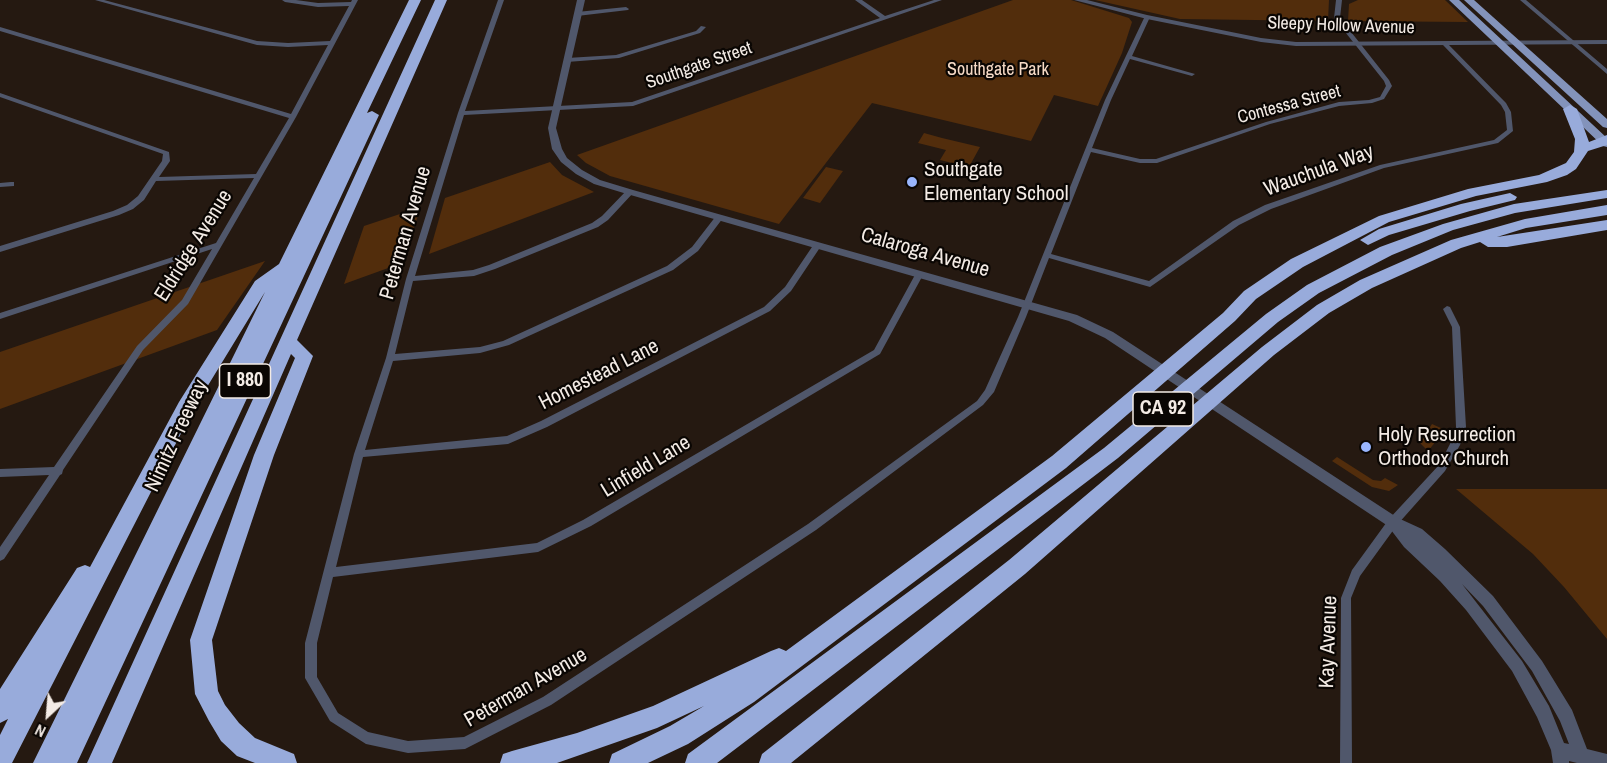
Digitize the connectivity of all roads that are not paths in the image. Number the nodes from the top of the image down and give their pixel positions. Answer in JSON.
{"nodes":[{"id":1,"x":98,"y":0,"type":"edge"},
{"id":2,"x":285,"y":0,"type":"edge"},
{"id":3,"x":415,"y":0,"type":"edge"},
{"id":4,"x":427,"y":0,"type":"edge"},
{"id":5,"x":441,"y":0,"type":"edge"},
{"id":6,"x":501,"y":0,"type":"edge"},
{"id":7,"x":581,"y":0,"type":"edge"},
{"id":8,"x":858,"y":0,"type":"edge"},
{"id":9,"x":939,"y":0,"type":"edge"},
{"id":10,"x":1078,"y":0,"type":"edge"},
{"id":11,"x":1339,"y":0,"type":"edge"},
{"id":12,"x":1454,"y":0,"type":"edge"},
{"id":13,"x":1469,"y":0,"type":"edge"},
{"id":14,"x":1523,"y":0,"type":"edge"},
{"id":15,"x":354,"y":2,"type":"edge"},
{"id":16,"x":626,"y":9,"type":"dead end"},
{"id":17,"x":577,"y":15,"type":"junction"},
{"id":18,"x":1147,"y":17,"type":"junction"},
{"id":19,"x":884,"y":18,"type":"junction"},
{"id":20,"x":703,"y":27,"type":"dead end"},
{"id":21,"x":0,"y":29,"type":"edge"},
{"id":22,"x":1570,"y":42,"type":"junction"},
{"id":23,"x":1607,"y":42,"type":"edge"},
{"id":24,"x":332,"y":43,"type":"junction"},
{"id":25,"x":1515,"y":43,"type":"junction"},
{"id":26,"x":1445,"y":44,"type":"junction"},
{"id":27,"x":1500,"y":44,"type":"junction"},
{"id":28,"x":1358,"y":45,"type":"junction"},
{"id":29,"x":1128,"y":57,"type":"junction"},
{"id":30,"x":567,"y":60,"type":"junction"},
{"id":31,"x":1607,"y":72,"type":"edge"},
{"id":32,"x":1192,"y":74,"type":"dead end"},
{"id":33,"x":0,"y":95,"type":"edge"},
{"id":34,"x":556,"y":109,"type":"junction"},
{"id":35,"x":1570,"y":109,"type":"junction"},
{"id":36,"x":460,"y":113,"type":"junction"},
{"id":37,"x":293,"y":117,"type":"junction"},
{"id":38,"x":1607,"y":125,"type":"edge"},
{"id":39,"x":1606,"y":142,"type":"edge"},
{"id":40,"x":1582,"y":148,"type":"junction"},
{"id":41,"x":1090,"y":150,"type":"junction"},
{"id":42,"x":258,"y":176,"type":"junction"},
{"id":43,"x":154,"y":179,"type":"junction"},
{"id":44,"x":1607,"y":182,"type":"edge"},
{"id":45,"x":11,"y":184,"type":"dead end"},
{"id":46,"x":0,"y":185,"type":"edge"},
{"id":47,"x":630,"y":192,"type":"junction"},
{"id":48,"x":1607,"y":194,"type":"edge"},
{"id":49,"x":1607,"y":210,"type":"edge"},
{"id":50,"x":719,"y":218,"type":"junction"},
{"id":51,"x":1607,"y":225,"type":"edge"},
{"id":52,"x":220,"y":244,"type":"junction"},
{"id":53,"x":1456,"y":244,"type":"junction"},
{"id":54,"x":817,"y":246,"type":"junction"},
{"id":55,"x":0,"y":249,"type":"edge"},
{"id":56,"x":1047,"y":255,"type":"junction"},
{"id":57,"x":284,"y":268,"type":"junction"},
{"id":58,"x":919,"y":275,"type":"junction"},
{"id":59,"x":410,"y":279,"type":"junction"},
{"id":60,"x":1026,"y":305,"type":"junction"},
{"id":61,"x":1448,"y":309,"type":"dead end"},
{"id":62,"x":0,"y":316,"type":"edge"},
{"id":63,"x":1229,"y":317,"type":"junction"},
{"id":64,"x":289,"y":343,"type":"junction"},
{"id":65,"x":390,"y":358,"type":"junction"},
{"id":66,"x":358,"y":454,"type":"junction"},
{"id":67,"x":155,"y":464,"type":"junction"},
{"id":68,"x":59,"y":471,"type":"junction"},
{"id":69,"x":0,"y":472,"type":"edge"},
{"id":70,"x":1393,"y":522,"type":"junction"},
{"id":71,"x":0,"y":556,"type":"edge"},
{"id":72,"x":328,"y":573,"type":"junction"},
{"id":73,"x":813,"y":643,"type":"junction"},
{"id":74,"x":0,"y":711,"type":"edge"},
{"id":75,"x":1560,"y":757,"type":"edge"},
{"id":76,"x":0,"y":760,"type":"edge"},
{"id":77,"x":1584,"y":760,"type":"edge"},
{"id":78,"x":1607,"y":762,"type":"edge"},
{"id":79,"x":45,"y":763,"type":"edge"},
{"id":80,"x":64,"y":763,"type":"edge"},
{"id":81,"x":99,"y":763,"type":"edge"},
{"id":82,"x":285,"y":763,"type":"edge"},
{"id":83,"x":512,"y":763,"type":"edge"},
{"id":84,"x":621,"y":763,"type":"edge"},
{"id":85,"x":697,"y":763,"type":"edge"},
{"id":86,"x":771,"y":763,"type":"edge"},
{"id":87,"x":1346,"y":763,"type":"edge"}],
"edges":[{"from":1,"to":24,"type":"street"},
{"from":2,"to":15,"type":"street"},
{"from":3,"to":57,"type":"highway","name":"Nimitz Freeway","number":"I 880"},
{"from":4,"to":80,"type":"highway","number":"I 880"},
{"from":5,"to":64,"type":"highway","number":"I 880"},
{"from":6,"to":36,"type":"street","name":"Peterman Avenue"},
{"from":7,"to":17,"type":"street","name":"Calaroga Avenue"},
{"from":8,"to":19,"type":"street"},
{"from":9,"to":19,"type":"street","name":"Southgate Street"},
{"from":10,"to":18,"type":"street","name":"Sleepy Hollow Avenue"},
{"from":11,"to":28,"type":"street","name":"Contessa Street"},
{"from":12,"to":27,"type":"main road"},
{"from":13,"to":25,"type":"main road"},
{"from":14,"to":22,"type":"street"},
{"from":15,"to":24,"type":"street","name":"Eldridge Avenue"},
{"from":16,"to":17,"type":"street"},
{"from":17,"to":30,"type":"street","name":"Calaroga Avenue"},
{"from":18,"to":28,"type":"street","name":"Sleepy Hollow Avenue"},
{"from":18,"to":29,"type":"street","name":"Peterman Avenue"},
{"from":19,"to":34,"type":"street","name":"Southgate Street"},
{"from":20,"to":30,"type":"street"},
{"from":21,"to":37,"type":"street"},
{"from":22,"to":23,"type":"street","name":"Sleepy Hollow Avenue"},
{"from":22,"to":25,"type":"street","name":"Sleepy Hollow Avenue"},
{"from":22,"to":31,"type":"street"},
{"from":24,"to":37,"type":"street","name":"Eldridge Avenue"},
{"from":25,"to":27,"type":"street","name":"Sleepy Hollow Avenue"},
{"from":25,"to":38,"type":"main road"},
{"from":26,"to":27,"type":"street","name":"Sleepy Hollow Avenue"},
{"from":26,"to":28,"type":"street","name":"Sleepy Hollow Avenue"},
{"from":26,"to":56,"type":"street","name":"Wauchula Way"},
{"from":27,"to":35,"type":"main road"},
{"from":28,"to":41,"type":"street","name":"Contessa Street"},
{"from":29,"to":32,"type":"street"},
{"from":29,"to":41,"type":"street","name":"Peterman Avenue"},
{"from":30,"to":34,"type":"street","name":"Calaroga Avenue"},
{"from":33,"to":43,"type":"street"},
{"from":34,"to":36,"type":"street","name":"Southgate Street"},
{"from":34,"to":47,"type":"street","name":"Calaroga Avenue"},
{"from":35,"to":39,"type":"main road"},
{"from":35,"to":40,"type":"highway"},
{"from":36,"to":59,"type":"street","name":"Peterman Avenue"},
{"from":37,"to":42,"type":"street","name":"Eldridge Avenue"},
{"from":39,"to":40,"type":"highway"},
{"from":40,"to":63,"type":"highway"},
{"from":41,"to":56,"type":"street","name":"Peterman Avenue"},
{"from":42,"to":43,"type":"street"},
{"from":42,"to":52,"type":"street","name":"Eldridge Avenue"},
{"from":43,"to":55,"type":"street"},
{"from":44,"to":63,"type":"highway"},
{"from":45,"to":46,"type":"street"},
{"from":47,"to":50,"type":"street","name":"Calaroga Avenue"},
{"from":47,"to":59,"type":"street"},
{"from":48,"to":85,"type":"highway","number":"CA 92"},
{"from":49,"to":53,"type":"highway","number":"CA 92"},
{"from":50,"to":54,"type":"street","name":"Calaroga Avenue"},
{"from":50,"to":65,"type":"street"},
{"from":51,"to":53,"type":"highway"},
{"from":52,"to":62,"type":"street"},
{"from":52,"to":68,"type":"street","name":"Eldridge Avenue"},
{"from":53,"to":86,"type":"highway","number":"CA 92"},
{"from":54,"to":58,"type":"street","name":"Calaroga Avenue"},
{"from":54,"to":66,"type":"street","name":"Homestead Lane"},
{"from":56,"to":60,"type":"street","name":"Peterman Avenue"},
{"from":57,"to":67,"type":"highway"},
{"from":57,"to":79,"type":"highway","name":"Nimitz Freeway","number":"I 880"},
{"from":58,"to":60,"type":"street","name":"Calaroga Avenue"},
{"from":58,"to":72,"type":"street","name":"Linfield Lane"},
{"from":59,"to":65,"type":"street","name":"Peterman Avenue"},
{"from":60,"to":70,"type":"street","name":"Calaroga Avenue"},
{"from":60,"to":72,"type":"street","name":"Peterman Avenue"},
{"from":61,"to":70,"type":"street","name":"Kay Avenue"},
{"from":63,"to":73,"type":"highway"},
{"from":64,"to":81,"type":"highway","number":"I 880"},
{"from":64,"to":82,"type":"highway"},
{"from":65,"to":66,"type":"street","name":"Peterman Avenue"},
{"from":66,"to":72,"type":"street","name":"Peterman Avenue"},
{"from":67,"to":74,"type":"highway"},
{"from":67,"to":76,"type":"highway"},
{"from":68,"to":69,"type":"street"},
{"from":68,"to":71,"type":"street","name":"Eldridge Avenue"},
{"from":70,"to":75,"type":"street","name":"Calaroga Avenue"},
{"from":70,"to":77,"type":"street","name":"Calaroga Avenue"},
{"from":70,"to":87,"type":"street","name":"Kay Avenue"},
{"from":73,"to":83,"type":"highway"},
{"from":73,"to":84,"type":"highway"},
{"from":75,"to":77,"type":"street"},
{"from":77,"to":78,"type":"street"}]}
